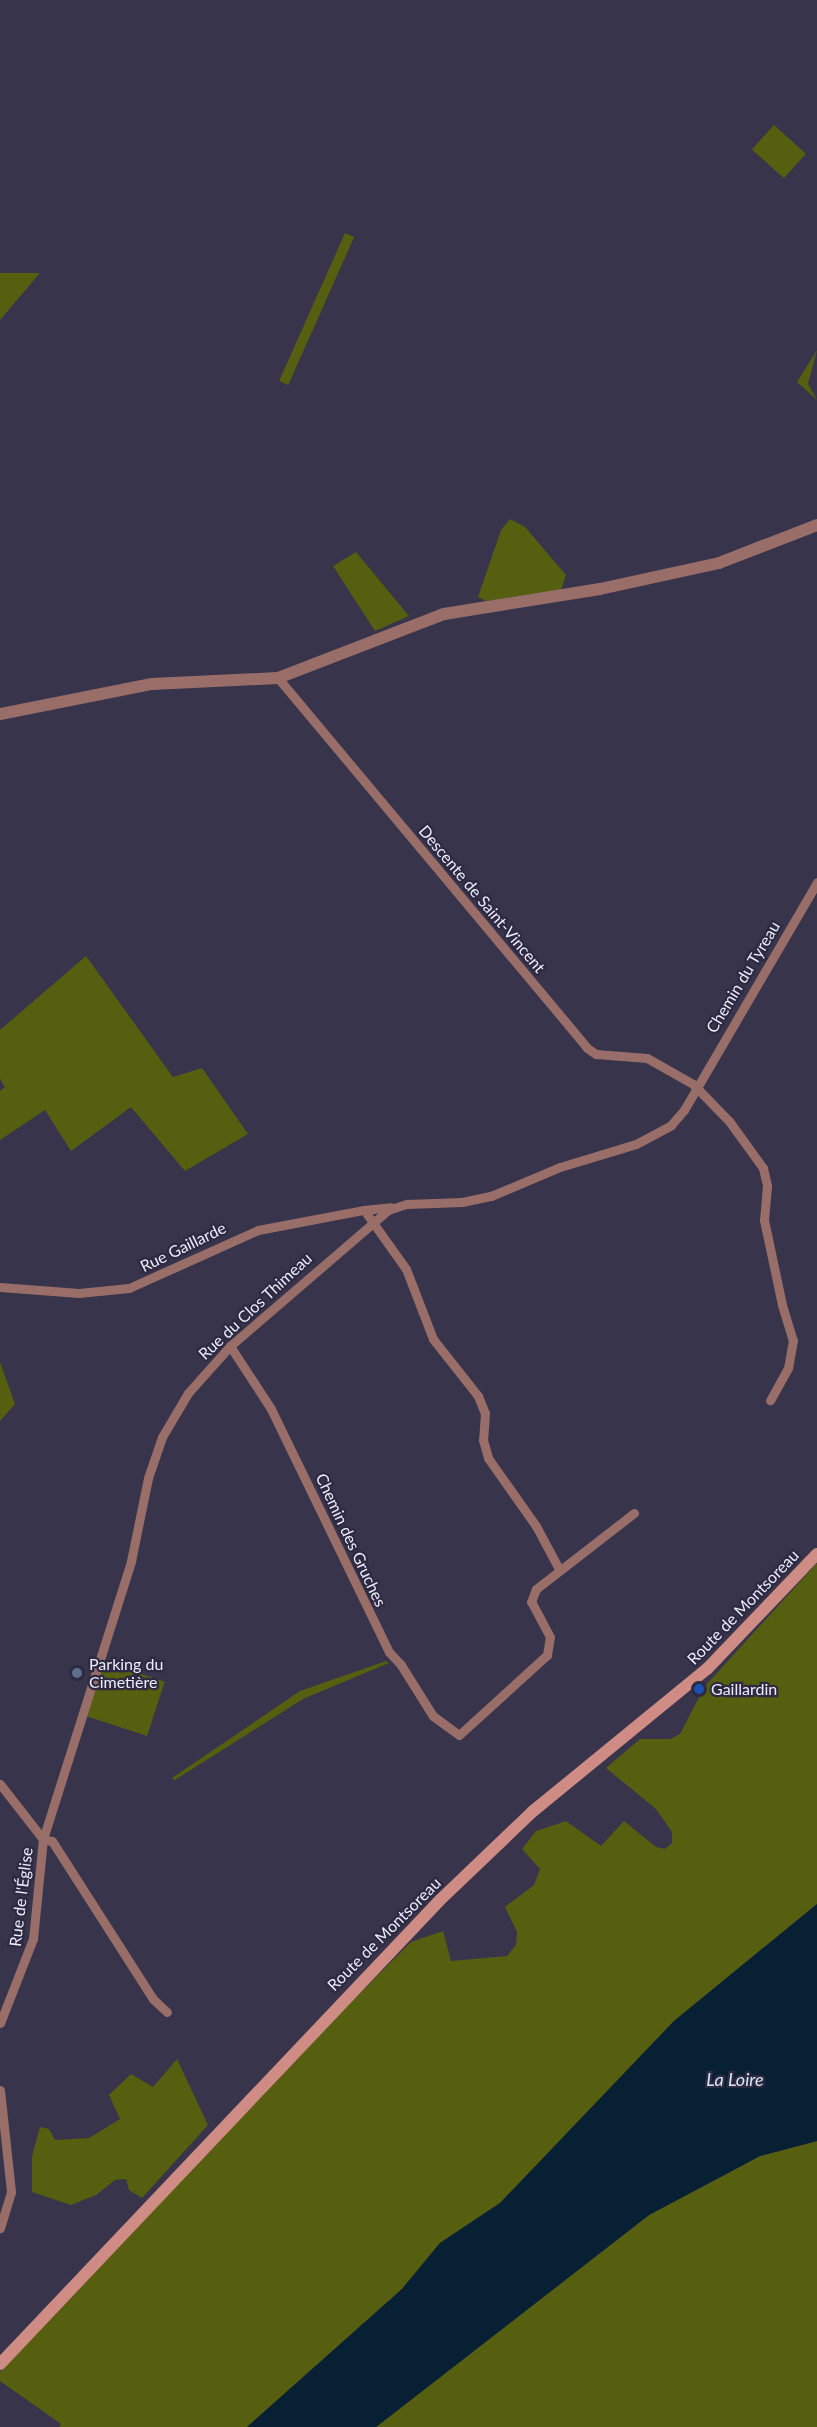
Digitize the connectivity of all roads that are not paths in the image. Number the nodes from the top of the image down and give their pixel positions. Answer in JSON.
{"nodes":[{"id":1,"x":817,"y":525,"type":"edge"},
{"id":2,"x":278,"y":678,"type":"junction"},
{"id":3,"x":0,"y":714,"type":"edge"},
{"id":4,"x":817,"y":882,"type":"edge"},
{"id":5,"x":696,"y":1087,"type":"junction"},
{"id":6,"x":396,"y":1207,"type":"junction"},
{"id":7,"x":364,"y":1210,"type":"junction"},
{"id":8,"x":372,"y":1220,"type":"junction"},
{"id":9,"x":0,"y":1287,"type":"edge"},
{"id":10,"x":230,"y":1346,"type":"junction"},
{"id":11,"x":770,"y":1400,"type":"dead end"},
{"id":12,"x":634,"y":1513,"type":"dead end"},
{"id":13,"x":817,"y":1554,"type":"edge"},
{"id":14,"x":559,"y":1569,"type":"junction"},
{"id":15,"x":0,"y":1784,"type":"edge"},
{"id":16,"x":43,"y":1839,"type":"junction"},
{"id":17,"x":167,"y":2012,"type":"dead end"},
{"id":18,"x":0,"y":2023,"type":"edge"},
{"id":19,"x":0,"y":2090,"type":"edge"},
{"id":20,"x":0,"y":2228,"type":"edge"},
{"id":21,"x":0,"y":2364,"type":"edge"}],
"edges":[{"from":1,"to":2,"type":"street"},
{"from":2,"to":3,"type":"street"},
{"from":2,"to":5,"type":"street","name":"Descente de Saint-Vincent"},
{"from":4,"to":5,"type":"street","name":"Chemin du Tyreau"},
{"from":5,"to":6,"type":"street","name":"Rue du Clos Thimeau"},
{"from":5,"to":11,"type":"street","name":"Descente de Saint-Vincent"},
{"from":6,"to":7,"type":"street","name":"Rue Gaillarde"},
{"from":6,"to":8,"type":"street","name":"Rue du Clos Thimeau"},
{"from":7,"to":8,"type":"street"},
{"from":7,"to":9,"type":"street","name":"Rue Gaillarde"},
{"from":8,"to":10,"type":"street","name":"Rue du Clos Thimeau"},
{"from":8,"to":14,"type":"street"},
{"from":10,"to":14,"type":"street","name":"Chemin des Gruches"},
{"from":10,"to":16,"type":"street","name":"Rue du Clos Thimeau"},
{"from":12,"to":14,"type":"street"},
{"from":13,"to":21,"type":"main road","name":"Route de Montsoreau"},
{"from":15,"to":16,"type":"street"},
{"from":16,"to":17,"type":"street"},
{"from":16,"to":18,"type":"street","name":"Rue de l'Église"},
{"from":19,"to":20,"type":"street"}]}
